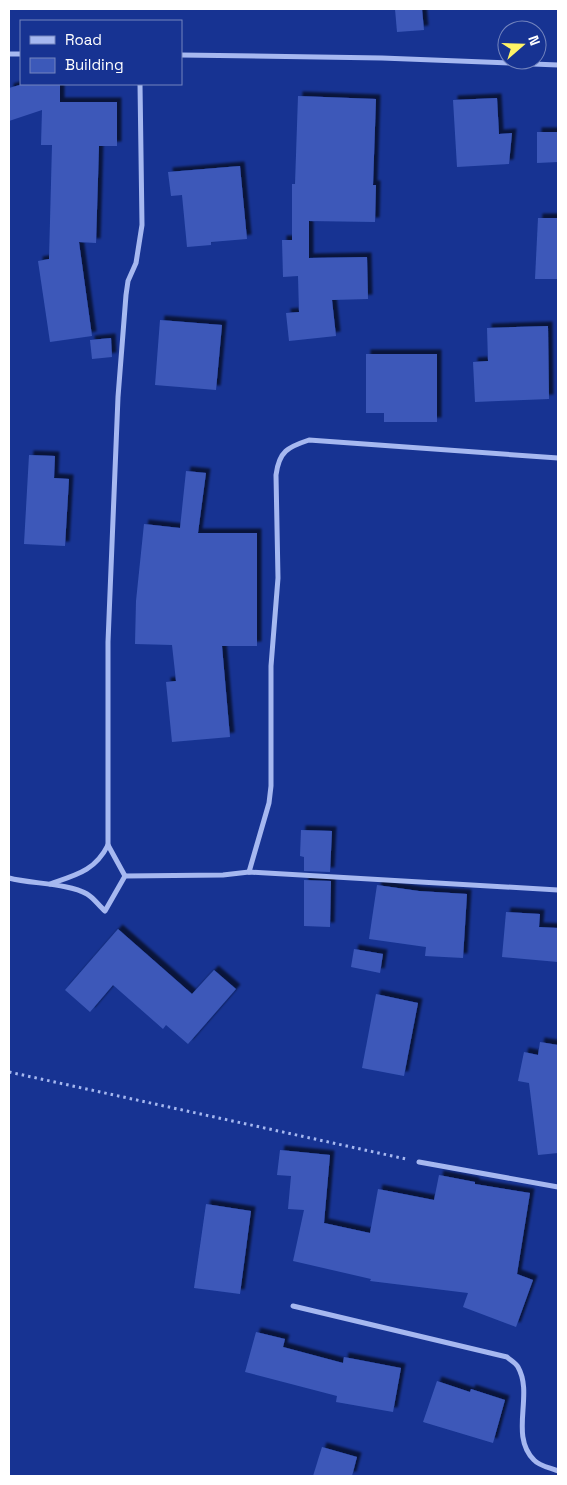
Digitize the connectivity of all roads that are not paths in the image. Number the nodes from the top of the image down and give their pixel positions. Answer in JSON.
{"nodes":[{"id":1,"x":182,"y":55,"type":"edge"},
{"id":2,"x":558,"y":65,"type":"edge"},
{"id":3,"x":140,"y":85,"type":"edge"},
{"id":4,"x":558,"y":458,"type":"edge"},
{"id":5,"x":108,"y":845,"type":"junction"},
{"id":6,"x":249,"y":872,"type":"junction"},
{"id":7,"x":125,"y":876,"type":"junction"},
{"id":8,"x":9,"y":878,"type":"edge"},
{"id":9,"x":50,"y":884,"type":"junction"},
{"id":10,"x":558,"y":890,"type":"edge"},
{"id":11,"x":419,"y":1162,"type":"road end"},
{"id":12,"x":558,"y":1187,"type":"edge"},
{"id":13,"x":293,"y":1306,"type":"dead end"},
{"id":14,"x":558,"y":1471,"type":"edge"}],
"edges":[{"from":1,"to":2,"type":"street"},
{"from":3,"to":5,"type":"street"},
{"from":4,"to":6,"type":"street"},
{"from":5,"to":7,"type":"street"},
{"from":5,"to":9,"type":"street"},
{"from":6,"to":7,"type":"street"},
{"from":6,"to":10,"type":"street"},
{"from":7,"to":9,"type":"street"},
{"from":8,"to":9,"type":"street"},
{"from":11,"to":12,"type":"street"},
{"from":13,"to":14,"type":"street"}]}
